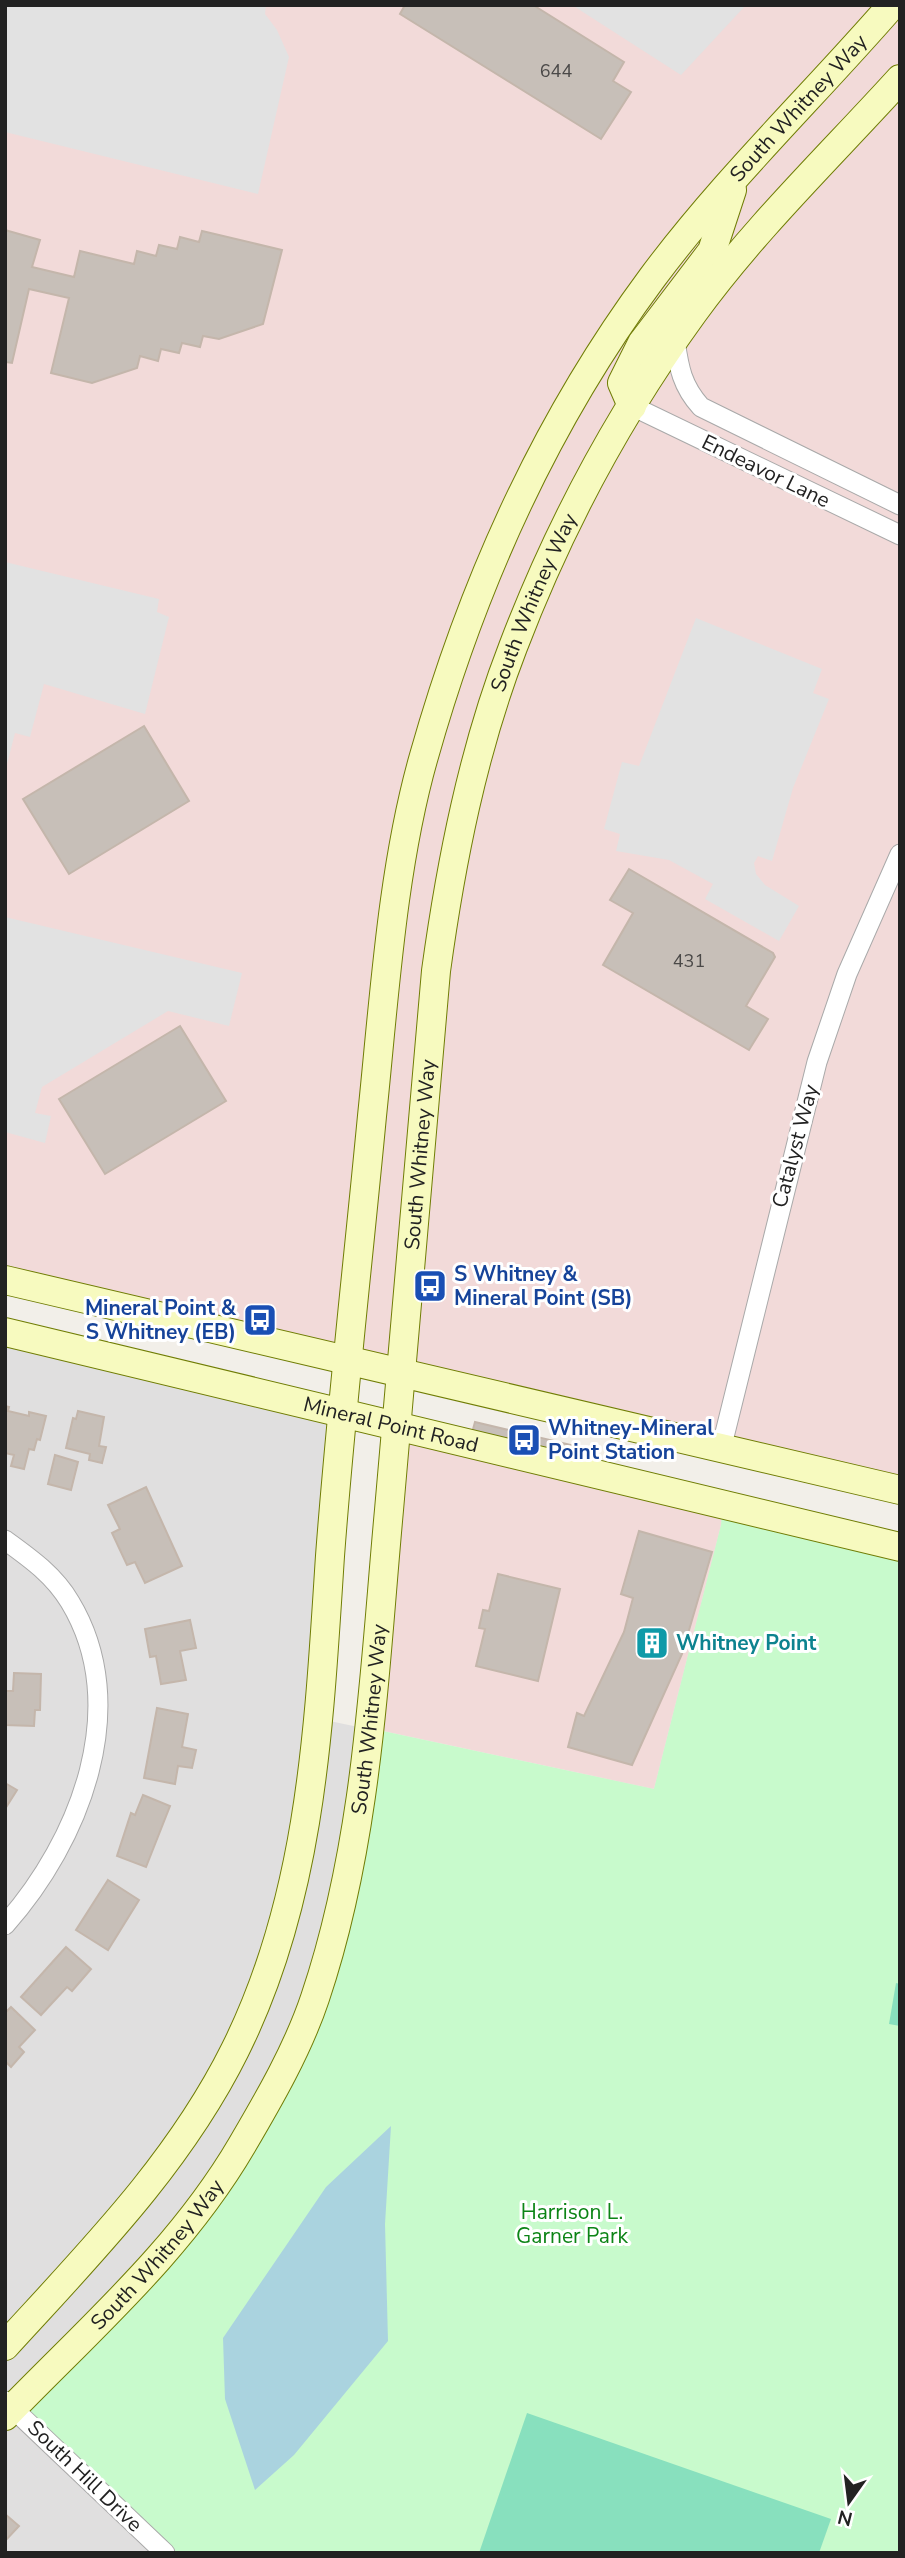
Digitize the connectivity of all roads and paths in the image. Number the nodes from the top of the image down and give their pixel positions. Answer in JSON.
{"nodes":[{"id":1,"x":892,"y":5,"type":"edge"},
{"id":2,"x":900,"y":79,"type":"edge"},
{"id":3,"x":737,"y":174,"type":"junction"},
{"id":4,"x":675,"y":341,"type":"junction"},
{"id":5,"x":632,"y":406,"type":"junction"},
{"id":6,"x":900,"y":505,"type":"edge"},
{"id":7,"x":900,"y":535,"type":"edge"},
{"id":8,"x":900,"y":853,"type":"edge"},
{"id":9,"x":5,"y":1280,"type":"edge"},
{"id":10,"x":5,"y":1332,"type":"edge"},
{"id":11,"x":348,"y":1360,"type":"junction"},
{"id":12,"x":400,"y":1373,"type":"junction"},
{"id":13,"x":342,"y":1412,"type":"junction"},
{"id":14,"x":396,"y":1425,"type":"junction"},
{"id":15,"x":721,"y":1449,"type":"junction"},
{"id":16,"x":900,"y":1490,"type":"edge"},
{"id":17,"x":5,"y":1540,"type":"edge"},
{"id":18,"x":900,"y":1547,"type":"edge"},
{"id":19,"x":12,"y":1904,"type":"edge"},
{"id":20,"x":5,"y":1925,"type":"edge"},
{"id":21,"x":5,"y":2346,"type":"edge"},
{"id":22,"x":8,"y":2408,"type":"edge"},
{"id":23,"x":165,"y":2553,"type":"edge"}],
"edges":[{"from":1,"to":3,"type":"main road","name":"South Whitney Way"},
{"from":2,"to":4,"type":"main road","name":"South Whitney Way"},
{"from":3,"to":5,"type":"main road"},
{"from":3,"to":11,"type":"main road","name":"South Whitney Way"},
{"from":4,"to":5,"type":"main road","name":"South Whitney Way"},
{"from":4,"to":6,"type":"street","name":"Endeavor Lane"},
{"from":5,"to":7,"type":"street","name":"Endeavor Lane"},
{"from":5,"to":12,"type":"main road","name":"South Whitney Way"},
{"from":8,"to":15,"type":"street","name":"Catalyst Way"},
{"from":9,"to":11,"type":"main road"},
{"from":10,"to":13,"type":"main road","name":"Mineral Point Road"},
{"from":11,"to":12,"type":"main road"},
{"from":11,"to":13,"type":"main road","name":"South Whitney Way"},
{"from":12,"to":14,"type":"main road","name":"South Whitney Way"},
{"from":12,"to":15,"type":"main road"},
{"from":13,"to":14,"type":"main road","name":"Mineral Point Road"},
{"from":13,"to":21,"type":"main road","name":"South Whitney Way"},
{"from":14,"to":18,"type":"main road","name":"Mineral Point Road"},
{"from":14,"to":22,"type":"main road","name":"South Whitney Way"},
{"from":15,"to":16,"type":"main road"},
{"from":17,"to":19,"type":"street"},
{"from":19,"to":20,"type":"street"},
{"from":22,"to":23,"type":"street","name":"South Hill Drive"}]}
